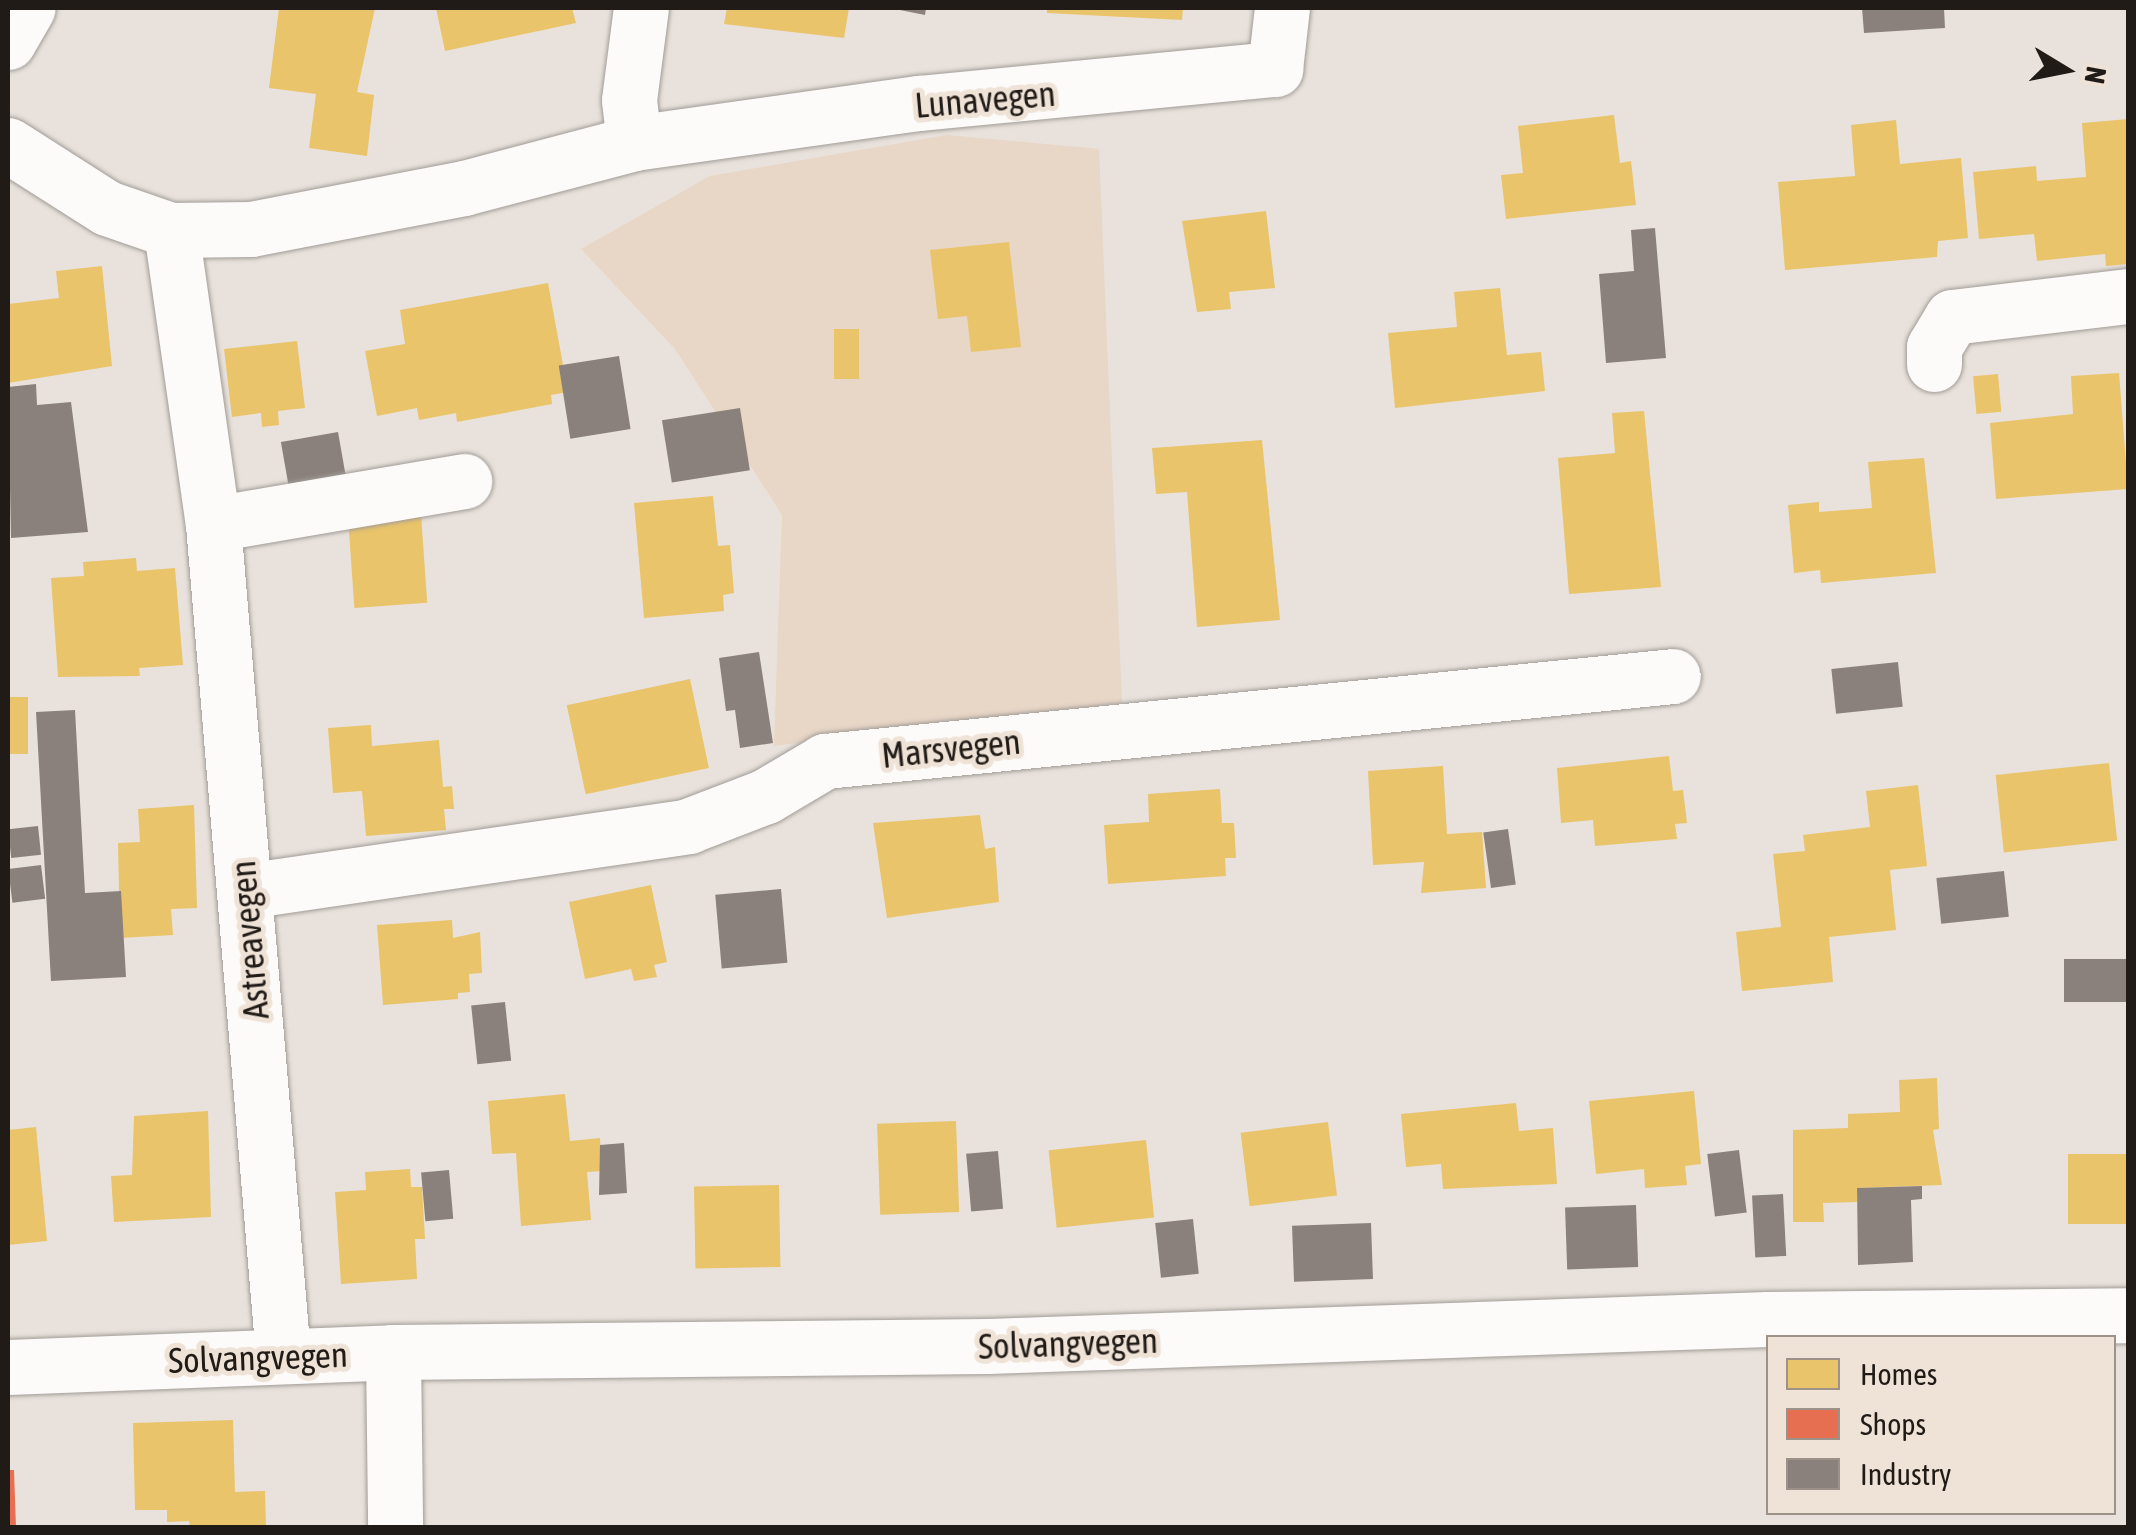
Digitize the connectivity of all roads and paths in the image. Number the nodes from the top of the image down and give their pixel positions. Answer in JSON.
{"nodes":[{"id":1,"x":28,"y":8,"type":"edge"},
{"id":2,"x":641,"y":8,"type":"edge"},
{"id":3,"x":1282,"y":8,"type":"edge"},
{"id":4,"x":8,"y":42,"type":"edge"},
{"id":5,"x":634,"y":142,"type":"junction"},
{"id":6,"x":8,"y":146,"type":"edge"},
{"id":7,"x":170,"y":230,"type":"junction"},
{"id":8,"x":2128,"y":296,"type":"edge"},
{"id":9,"x":1934,"y":364,"type":"dead end"},
{"id":10,"x":464,"y":481,"type":"dead end"},
{"id":11,"x":213,"y":524,"type":"junction"},
{"id":12,"x":1673,"y":676,"type":"dead end"},
{"id":13,"x":245,"y":891,"type":"junction"},
{"id":14,"x":2128,"y":1314,"type":"edge"},
{"id":15,"x":393,"y":1352,"type":"junction"},
{"id":16,"x":283,"y":1356,"type":"junction"},
{"id":17,"x":8,"y":1366,"type":"edge"},
{"id":18,"x":395,"y":1528,"type":"edge"}],
"edges":[{"from":1,"to":4,"type":"street"},
{"from":2,"to":5,"type":"street"},
{"from":3,"to":5,"type":"street","name":"Lunavegen"},
{"from":5,"to":7,"type":"street","name":"Lunavegen"},
{"from":6,"to":7,"type":"street","name":"Lunavegen"},
{"from":7,"to":11,"type":"street","name":"Astreavegen"},
{"from":8,"to":9,"type":"street"},
{"from":10,"to":11,"type":"street"},
{"from":11,"to":13,"type":"street","name":"Astreavegen"},
{"from":12,"to":13,"type":"street","name":"Marsvegen"},
{"from":13,"to":16,"type":"street","name":"Astreavegen"},
{"from":14,"to":15,"type":"street","name":"Solvangvegen"},
{"from":15,"to":16,"type":"street","name":"Solvangvegen"},
{"from":15,"to":18,"type":"street"},
{"from":16,"to":17,"type":"street","name":"Solvangvegen"}]}
